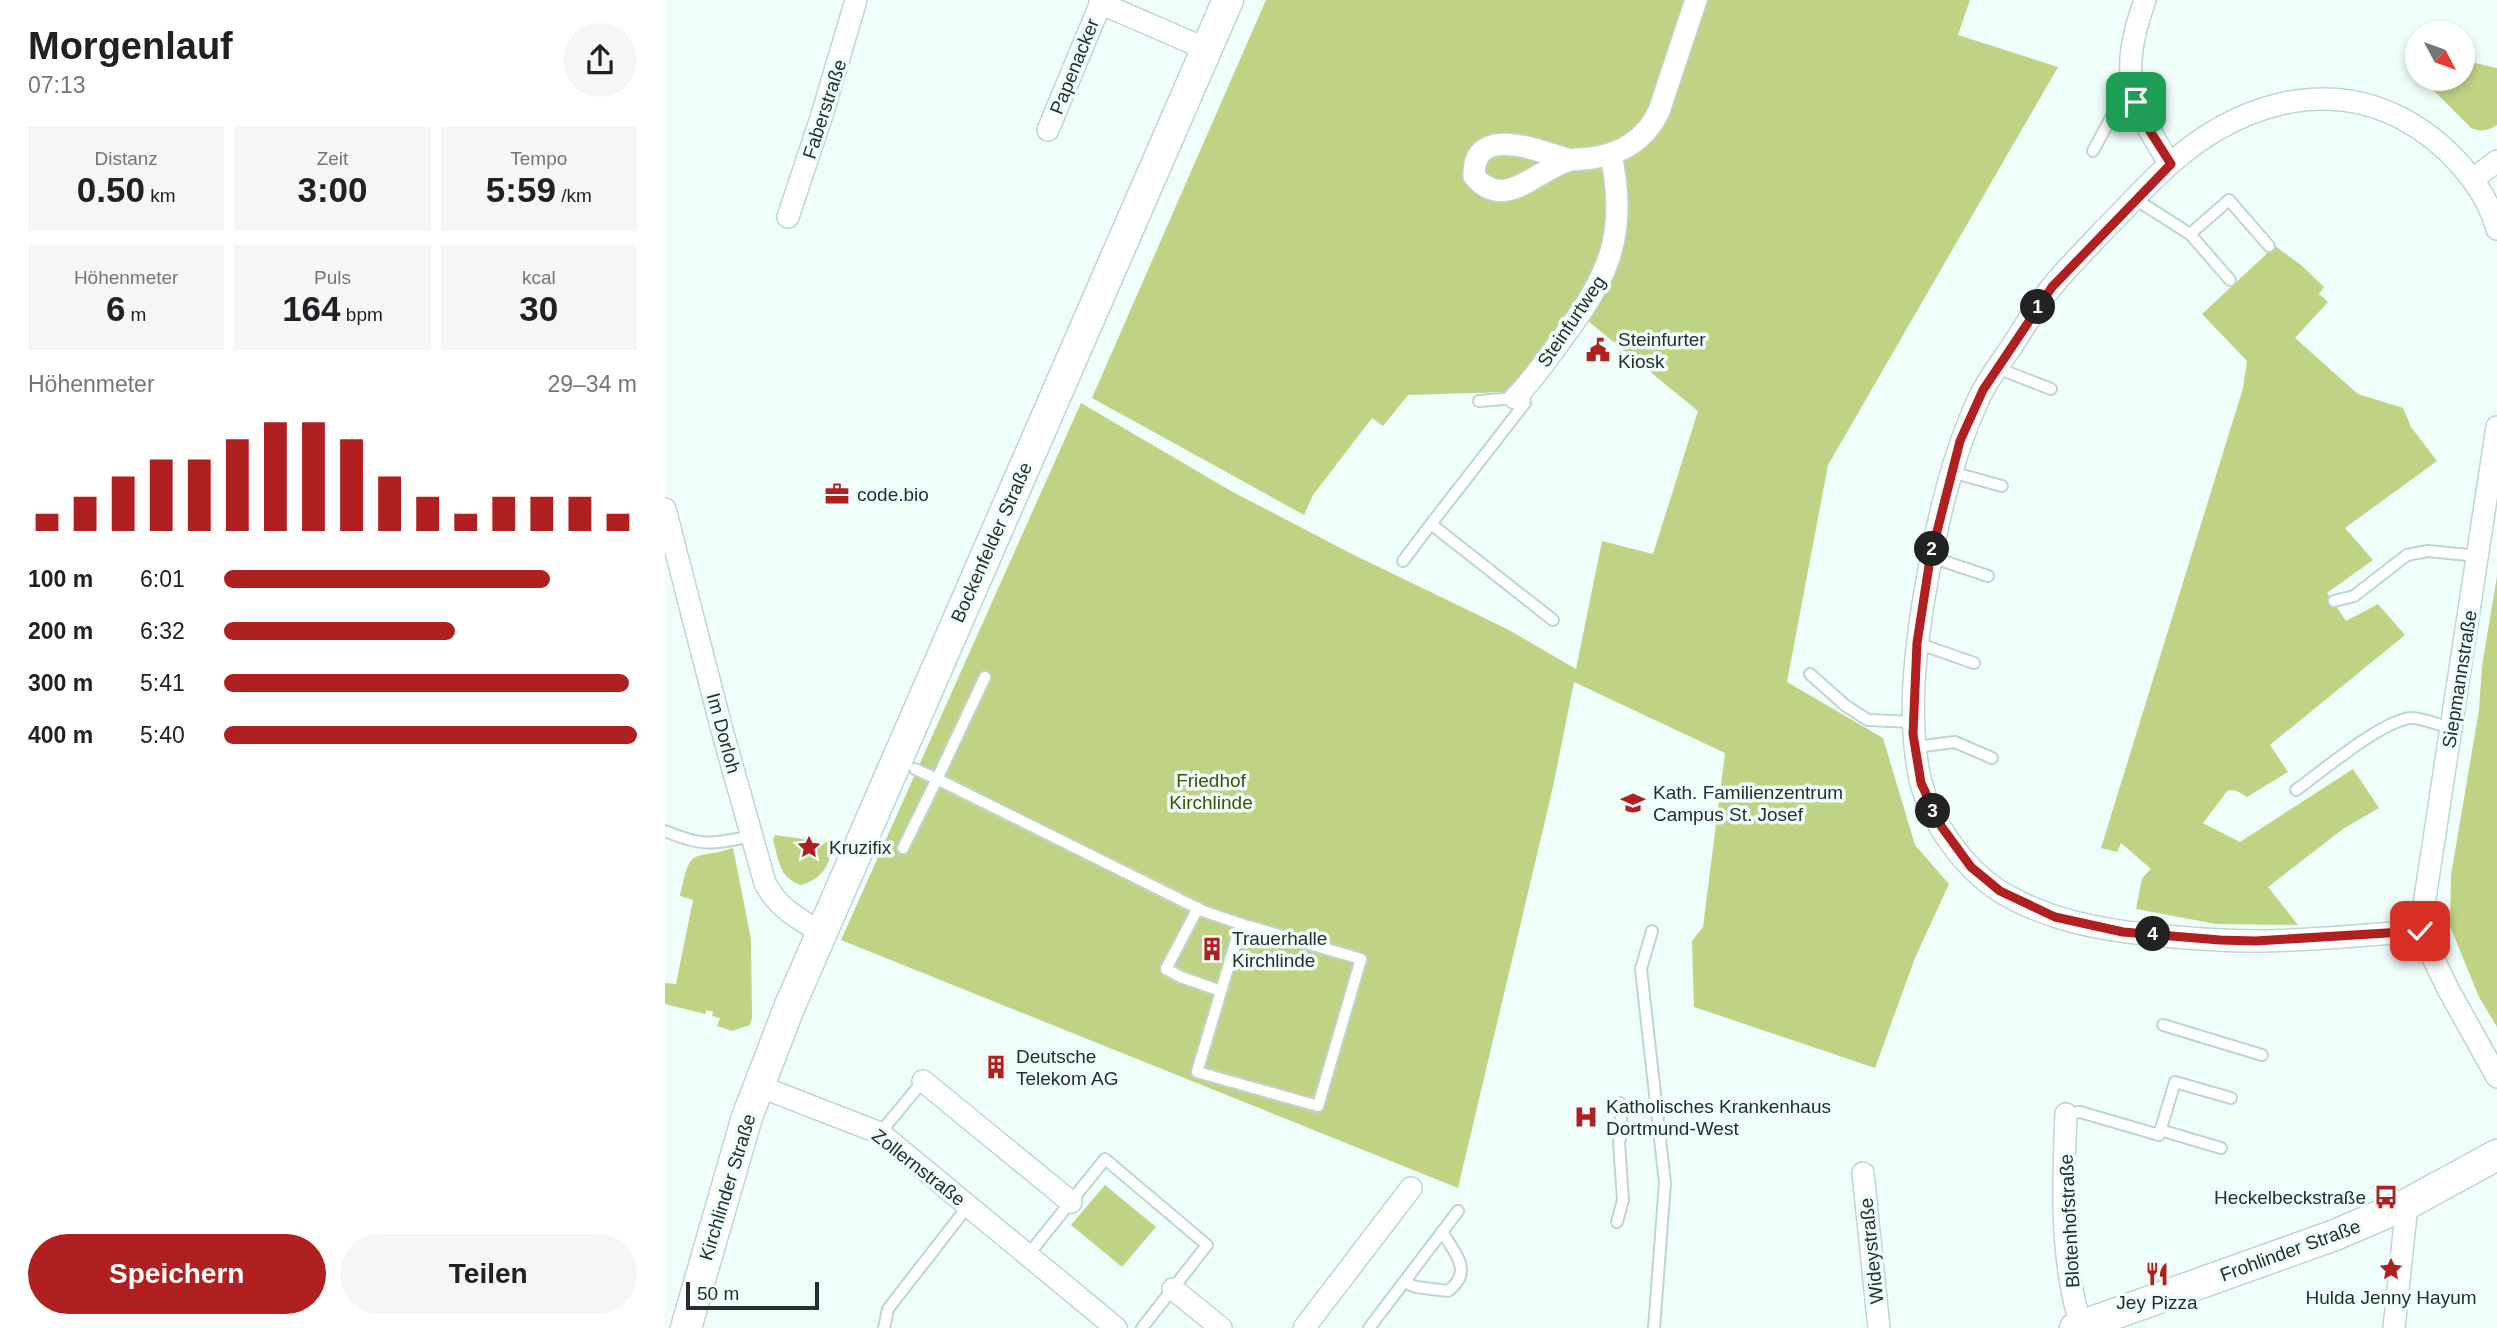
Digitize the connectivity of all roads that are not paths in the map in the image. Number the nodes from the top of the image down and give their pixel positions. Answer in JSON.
{"nodes":[{"id":1,"x":856,"y":0,"type":"edge"},
{"id":2,"x":1228,"y":0,"type":"edge"},
{"id":3,"x":1696,"y":0,"type":"edge"},
{"id":4,"x":2145,"y":0,"type":"edge"},
{"id":5,"x":1101,"y":2,"type":"edge"},
{"id":6,"x":1206,"y":49,"type":"junction"},
{"id":7,"x":2136,"y":102,"type":"junction"},
{"id":8,"x":1048,"y":130,"type":"dead end"},
{"id":9,"x":2093,"y":151,"type":"dead end"},
{"id":10,"x":1611,"y":155,"type":"junction"},
{"id":11,"x":1569,"y":160,"type":"dead end"},
{"id":12,"x":2497,"y":161,"type":"edge"},
{"id":13,"x":2171,"y":164,"type":"junction"},
{"id":14,"x":2473,"y":180,"type":"junction"},
{"id":15,"x":2135,"y":199,"type":"junction"},
{"id":16,"x":788,"y":217,"type":"dead end"},
{"id":17,"x":2497,"y":229,"type":"edge"},
{"id":18,"x":2190,"y":234,"type":"junction"},
{"id":19,"x":2269,"y":246,"type":"dead end"},
{"id":20,"x":2229,"y":280,"type":"dead end"},
{"id":21,"x":1997,"y":368,"type":"junction"},
{"id":22,"x":2051,"y":389,"type":"dead end"},
{"id":23,"x":1519,"y":394,"type":"junction"},
{"id":24,"x":1479,"y":401,"type":"dead end"},
{"id":25,"x":2497,"y":426,"type":"edge"},
{"id":26,"x":1951,"y":472,"type":"junction"},
{"id":27,"x":2002,"y":485,"type":"dead end"},
{"id":28,"x":665,"y":509,"type":"edge"},
{"id":29,"x":1431,"y":524,"type":"junction"},
{"id":30,"x":2478,"y":556,"type":"junction"},
{"id":31,"x":1931,"y":557,"type":"junction"},
{"id":32,"x":1403,"y":561,"type":"dead end"},
{"id":33,"x":1988,"y":576,"type":"dead end"},
{"id":34,"x":2334,"y":601,"type":"dead end"},
{"id":35,"x":1553,"y":620,"type":"dead end"},
{"id":36,"x":1917,"y":643,"type":"junction"},
{"id":37,"x":1975,"y":663,"type":"dead end"},
{"id":38,"x":1810,"y":674,"type":"dead end"},
{"id":39,"x":985,"y":677,"type":"dead end"},
{"id":40,"x":1913,"y":722,"type":"junction"},
{"id":41,"x":2451,"y":728,"type":"junction"},
{"id":42,"x":1915,"y":747,"type":"junction"},
{"id":43,"x":1992,"y":758,"type":"dead end"},
{"id":44,"x":915,"y":769,"type":"dead end"},
{"id":45,"x":937,"y":779,"type":"junction"},
{"id":46,"x":2296,"y":790,"type":"dead end"},
{"id":47,"x":665,"y":831,"type":"edge"},
{"id":48,"x":752,"y":836,"type":"junction"},
{"id":49,"x":903,"y":848,"type":"dead end"},
{"id":50,"x":1198,"y":908,"type":"junction"},
{"id":51,"x":1241,"y":923,"type":"junction"},
{"id":52,"x":1652,"y":931,"type":"dead end"},
{"id":53,"x":2420,"y":931,"type":"junction"},
{"id":54,"x":821,"y":932,"type":"junction"},
{"id":55,"x":1221,"y":991,"type":"junction"},
{"id":56,"x":2163,"y":1025,"type":"dead end"},
{"id":57,"x":2262,"y":1055,"type":"dead end"},
{"id":58,"x":2497,"y":1077,"type":"edge"},
{"id":59,"x":923,"y":1081,"type":"joint"},
{"id":60,"x":759,"y":1086,"type":"junction"},
{"id":61,"x":2231,"y":1098,"type":"dead end"},
{"id":62,"x":1620,"y":1103,"type":"dead end"},
{"id":63,"x":2066,"y":1114,"type":"joint"},
{"id":64,"x":2160,"y":1130,"type":"junction"},
{"id":65,"x":880,"y":1133,"type":"junction"},
{"id":66,"x":2221,"y":1147,"type":"dead end"},
{"id":67,"x":2497,"y":1155,"type":"edge"},
{"id":68,"x":1863,"y":1173,"type":"dead end"},
{"id":69,"x":1411,"y":1188,"type":"dead end"},
{"id":70,"x":1070,"y":1202,"type":"junction"},
{"id":71,"x":2407,"y":1204,"type":"junction"},
{"id":72,"x":968,"y":1206,"type":"junction"},
{"id":73,"x":1458,"y":1211,"type":"dead end"},
{"id":74,"x":1617,"y":1222,"type":"dead end"},
{"id":75,"x":1442,"y":1232,"type":"junction"},
{"id":76,"x":1028,"y":1255,"type":"junction"},
{"id":77,"x":1404,"y":1282,"type":"junction"},
{"id":78,"x":1173,"y":1289,"type":"junction"},
{"id":79,"x":2078,"y":1327,"type":"edge"},
{"id":80,"x":686,"y":1328,"type":"edge"},
{"id":81,"x":884,"y":1328,"type":"edge"},
{"id":82,"x":1116,"y":1328,"type":"edge"},
{"id":83,"x":1142,"y":1328,"type":"edge"},
{"id":84,"x":1221,"y":1328,"type":"edge"},
{"id":85,"x":1304,"y":1328,"type":"edge"},
{"id":86,"x":1369,"y":1328,"type":"edge"},
{"id":87,"x":1654,"y":1328,"type":"edge"},
{"id":88,"x":1879,"y":1328,"type":"edge"},
{"id":89,"x":2394,"y":1328,"type":"edge"}],
"edges":[{"from":1,"to":16,"type":"street","name":"Faberstraße"},
{"from":2,"to":6,"type":"main road","name":"Bockenfelder Straße"},
{"from":3,"to":10,"type":"street"},
{"from":4,"to":7,"type":"street"},
{"from":5,"to":6,"type":"street","name":"Papenacker"},
{"from":5,"to":8,"type":"street","name":"Papenacker"},
{"from":6,"to":54,"type":"main road","name":"Bockenfelder Straße"},
{"from":7,"to":9,"type":"lane"},
{"from":7,"to":13,"type":"street"},
{"from":10,"to":11,"type":"street"},
{"from":10,"to":23,"type":"street","name":"Steinfurtweg"},
{"from":12,"to":14,"type":"street"},
{"from":13,"to":14,"type":"street"},
{"from":13,"to":15,"type":"street"},
{"from":14,"to":17,"type":"street"},
{"from":15,"to":18,"type":"lane"},
{"from":15,"to":21,"type":"street"},
{"from":18,"to":19,"type":"lane"},
{"from":18,"to":20,"type":"lane"},
{"from":21,"to":22,"type":"lane"},
{"from":21,"to":26,"type":"street"},
{"from":23,"to":24,"type":"lane"},
{"from":23,"to":29,"type":"lane"},
{"from":25,"to":30,"type":"street","name":"Siepmannstraße"},
{"from":26,"to":27,"type":"lane"},
{"from":26,"to":31,"type":"street"},
{"from":28,"to":48,"type":"street","name":"Im Dorloh"},
{"from":29,"to":32,"type":"lane"},
{"from":29,"to":35,"type":"lane"},
{"from":30,"to":34,"type":"lane"},
{"from":30,"to":41,"type":"street","name":"Siepmannstraße"},
{"from":31,"to":33,"type":"lane"},
{"from":31,"to":36,"type":"street"},
{"from":36,"to":37,"type":"lane"},
{"from":36,"to":40,"type":"street"},
{"from":38,"to":40,"type":"lane"},
{"from":39,"to":45,"type":"lane"},
{"from":40,"to":42,"type":"street"},
{"from":41,"to":46,"type":"lane"},
{"from":41,"to":53,"type":"street","name":"Siepmannstraße"},
{"from":42,"to":43,"type":"lane"},
{"from":42,"to":53,"type":"street"},
{"from":44,"to":45,"type":"lane"},
{"from":45,"to":49,"type":"lane"},
{"from":45,"to":50,"type":"lane"},
{"from":47,"to":48,"type":"lane"},
{"from":48,"to":54,"type":"street","name":"Im Dorloh"},
{"from":50,"to":51,"type":"lane"},
{"from":50,"to":55,"type":"lane"},
{"from":51,"to":55,"type":"lane"},
{"from":51,"to":55,"type":"lane"},
{"from":52,"to":87,"type":"lane"},
{"from":53,"to":58,"type":"street"},
{"from":54,"to":60,"type":"main road","name":"Bockenfelder Straße"},
{"from":56,"to":57,"type":"lane"},
{"from":59,"to":65,"type":"lane"},
{"from":59,"to":70,"type":"street"},
{"from":60,"to":65,"type":"street","name":"Zollernstraße"},
{"from":60,"to":80,"type":"main road","name":"Kirchlinder Straße"},
{"from":61,"to":64,"type":"lane"},
{"from":62,"to":74,"type":"lane"},
{"from":63,"to":64,"type":"lane"},
{"from":63,"to":79,"type":"street","name":"Blotenhofstraße"},
{"from":64,"to":66,"type":"lane"},
{"from":65,"to":72,"type":"street","name":"Zollernstraße"},
{"from":67,"to":71,"type":"main road","name":"Frohlinder Straße"},
{"from":68,"to":88,"type":"street","name":"Wideystraße"},
{"from":69,"to":85,"type":"street"},
{"from":70,"to":76,"type":"lane"},
{"from":70,"to":78,"type":"lane"},
{"from":71,"to":79,"type":"main road","name":"Frohlinder Straße"},
{"from":71,"to":89,"type":"street"},
{"from":72,"to":76,"type":"street","name":"Zollernstraße"},
{"from":72,"to":81,"type":"lane"},
{"from":73,"to":75,"type":"lane"},
{"from":75,"to":77,"type":"lane"},
{"from":75,"to":77,"type":"lane"},
{"from":76,"to":82,"type":"street","name":"Zollernstraße"},
{"from":77,"to":86,"type":"lane"},
{"from":78,"to":83,"type":"lane"},
{"from":78,"to":84,"type":"street"}]}
